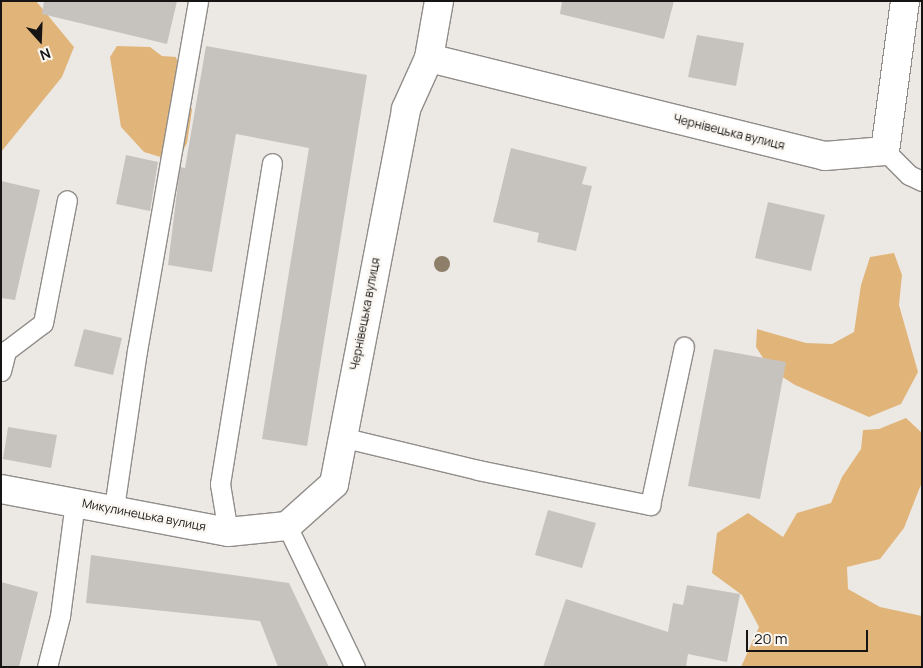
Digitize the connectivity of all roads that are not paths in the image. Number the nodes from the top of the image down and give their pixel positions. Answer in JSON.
{"nodes":[{"id":1,"x":198,"y":1,"type":"edge"},
{"id":2,"x":439,"y":1,"type":"edge"},
{"id":3,"x":905,"y":1,"type":"edge"},
{"id":4,"x":428,"y":58,"type":"junction"},
{"id":5,"x":885,"y":151,"type":"junction"},
{"id":6,"x":272,"y":163,"type":"dead end"},
{"id":7,"x":922,"y":181,"type":"edge"},
{"id":8,"x":67,"y":200,"type":"dead end"},
{"id":9,"x":684,"y":347,"type":"dead end"},
{"id":10,"x":1,"y":371,"type":"edge"},
{"id":11,"x":341,"y":437,"type":"junction"},
{"id":12,"x":1,"y":489,"type":"edge"},
{"id":13,"x":75,"y":502,"type":"junction"},
{"id":14,"x":114,"y":508,"type":"junction"},
{"id":15,"x":287,"y":526,"type":"junction"},
{"id":16,"x":228,"y":532,"type":"junction"},
{"id":17,"x":47,"y":667,"type":"edge"},
{"id":18,"x":355,"y":667,"type":"edge"}],
"edges":[{"from":1,"to":14,"type":"lane"},
{"from":2,"to":4,"type":"street","name":"Чернівецька вулиця"},
{"from":3,"to":5,"type":"street"},
{"from":4,"to":5,"type":"street","name":"Чернівецька вулиця"},
{"from":4,"to":11,"type":"street","name":"Чернівецька вулиця"},
{"from":5,"to":7,"type":"lane"},
{"from":6,"to":16,"type":"lane"},
{"from":8,"to":10,"type":"lane"},
{"from":9,"to":11,"type":"lane"},
{"from":11,"to":15,"type":"street","name":"Чернівецька вулиця"},
{"from":12,"to":13,"type":"street","name":"Микулинецька вулиця"},
{"from":13,"to":14,"type":"street","name":"Микулинецька вулиця"},
{"from":13,"to":17,"type":"lane"},
{"from":14,"to":16,"type":"street","name":"Микулинецька вулиця"},
{"from":15,"to":16,"type":"street","name":"Микулинецька вулиця"},
{"from":15,"to":18,"type":"lane"}]}
